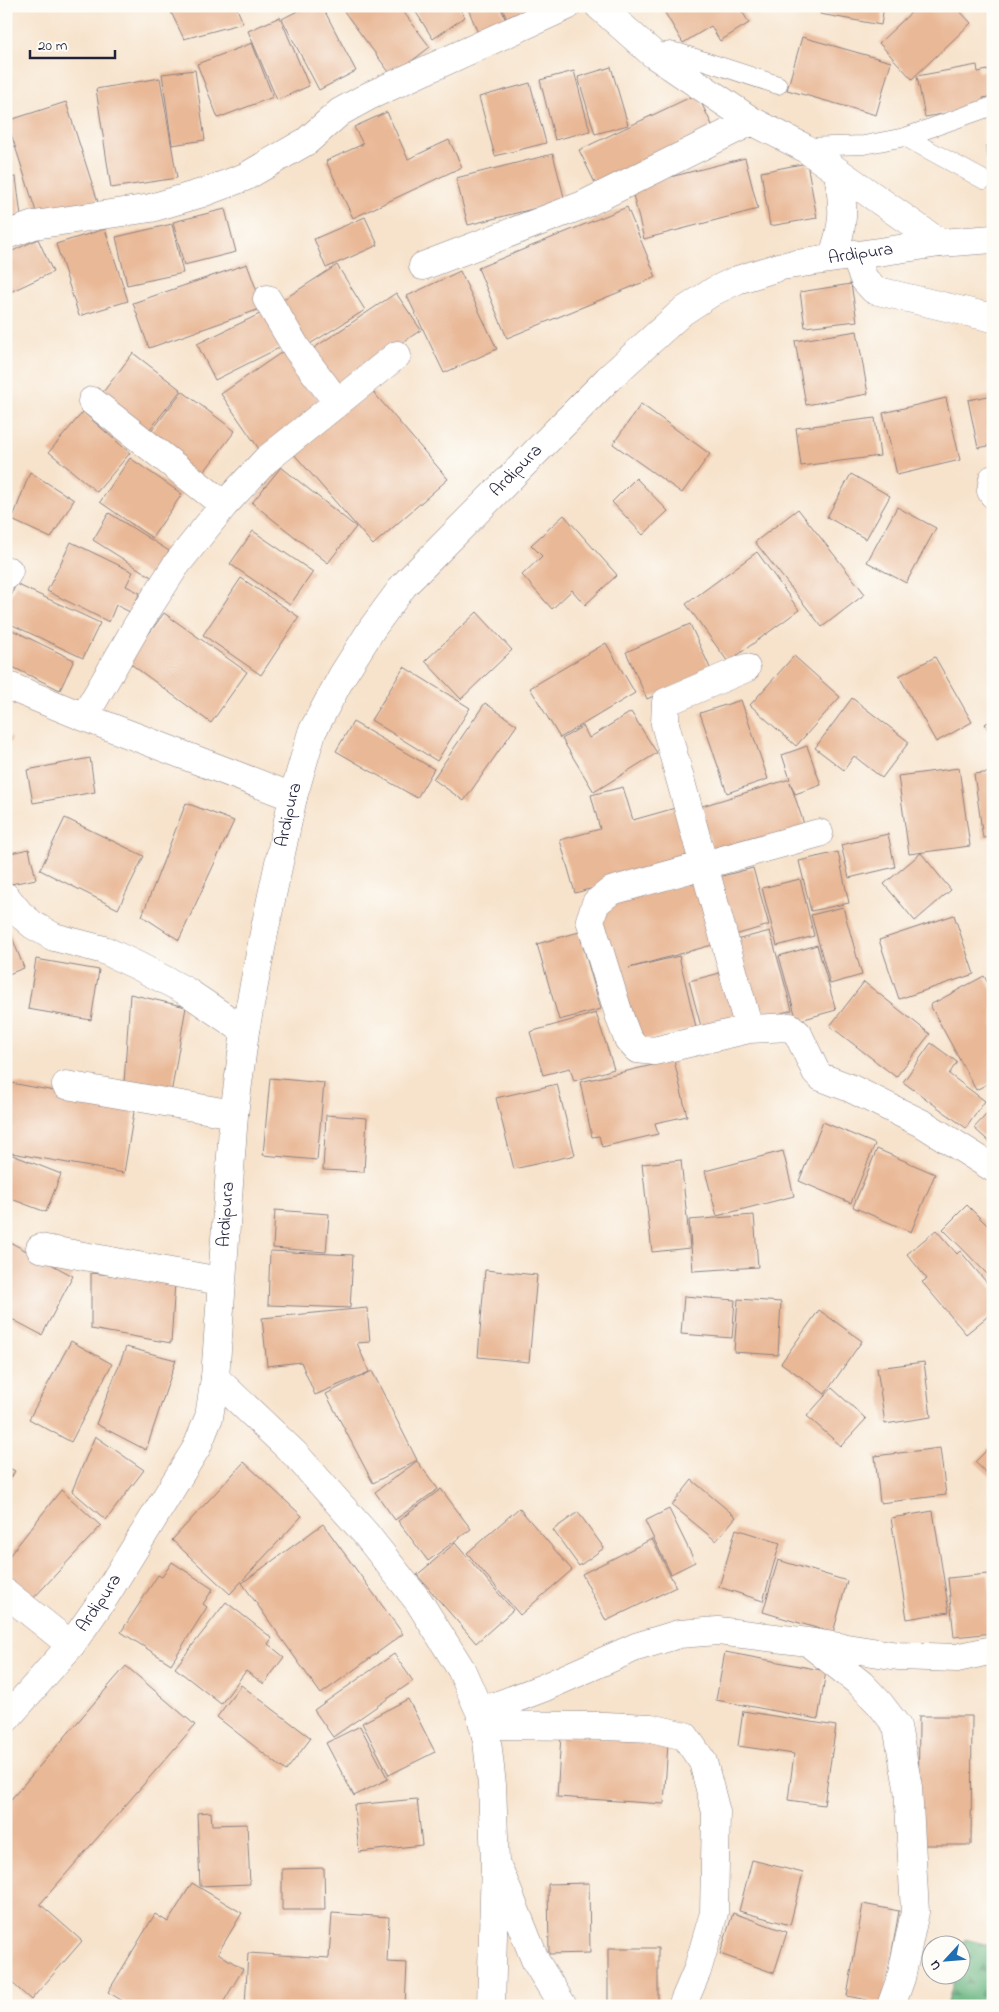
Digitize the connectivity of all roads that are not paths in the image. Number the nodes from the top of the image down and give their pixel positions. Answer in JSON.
{"nodes":[{"id":1,"x":567,"y":6,"type":"edge"},
{"id":2,"x":606,"y":8,"type":"edge"},
{"id":3,"x":653,"y":54,"type":"junction"},
{"id":4,"x":778,"y":85,"type":"dead end"},
{"id":5,"x":993,"y":106,"type":"edge"},
{"id":6,"x":752,"y":120,"type":"junction"},
{"id":7,"x":906,"y":138,"type":"junction"},
{"id":8,"x":803,"y":147,"type":"junction"},
{"id":9,"x":838,"y":172,"type":"junction"},
{"id":10,"x":984,"y":180,"type":"dead end"},
{"id":11,"x":6,"y":235,"type":"edge"},
{"id":12,"x":993,"y":239,"type":"edge"},
{"id":13,"x":940,"y":242,"type":"junction"},
{"id":14,"x":843,"y":256,"type":"junction"},
{"id":15,"x":423,"y":266,"type":"dead end"},
{"id":16,"x":267,"y":299,"type":"dead end"},
{"id":17,"x":993,"y":318,"type":"edge"},
{"id":18,"x":397,"y":355,"type":"dead end"},
{"id":19,"x":92,"y":401,"type":"dead end"},
{"id":20,"x":337,"y":402,"type":"junction"},
{"id":21,"x":993,"y":480,"type":"edge"},
{"id":22,"x":993,"y":494,"type":"edge"},
{"id":23,"x":224,"y":505,"type":"junction"},
{"id":24,"x":746,"y":668,"type":"dead end"},
{"id":25,"x":6,"y":685,"type":"edge"},
{"id":26,"x":84,"y":718,"type":"junction"},
{"id":27,"x":293,"y":797,"type":"junction"},
{"id":28,"x":819,"y":833,"type":"dead end"},
{"id":29,"x":704,"y":866,"type":"junction"},
{"id":30,"x":6,"y":897,"type":"edge"},
{"id":31,"x":749,"y":1029,"type":"junction"},
{"id":32,"x":245,"y":1031,"type":"junction"},
{"id":33,"x":66,"y":1085,"type":"dead end"},
{"id":34,"x":234,"y":1114,"type":"junction"},
{"id":35,"x":993,"y":1168,"type":"edge"},
{"id":36,"x":40,"y":1248,"type":"dead end"},
{"id":37,"x":220,"y":1281,"type":"junction"},
{"id":38,"x":215,"y":1378,"type":"junction"},
{"id":39,"x":6,"y":1594,"type":"edge"},
{"id":40,"x":808,"y":1642,"type":"junction"},
{"id":41,"x":71,"y":1644,"type":"junction"},
{"id":42,"x":993,"y":1650,"type":"edge"},
{"id":43,"x":6,"y":1719,"type":"edge"},
{"id":44,"x":482,"y":1719,"type":"junction"},
{"id":45,"x":495,"y":1862,"type":"junction"},
{"id":46,"x":491,"y":2006,"type":"edge"},
{"id":47,"x":563,"y":2006,"type":"edge"},
{"id":48,"x":682,"y":2006,"type":"edge"},
{"id":49,"x":892,"y":2006,"type":"edge"}],
"edges":[{"from":1,"to":11,"type":"street"},
{"from":2,"to":3,"type":"street"},
{"from":3,"to":4,"type":"lane"},
{"from":3,"to":6,"type":"street"},
{"from":5,"to":7,"type":"lane"},
{"from":6,"to":8,"type":"street"},
{"from":6,"to":15,"type":"street"},
{"from":7,"to":8,"type":"lane"},
{"from":7,"to":10,"type":"lane"},
{"from":8,"to":9,"type":"street"},
{"from":9,"to":13,"type":"street"},
{"from":9,"to":14,"type":"street"},
{"from":12,"to":13,"type":"street","name":"Ardipura"},
{"from":13,"to":14,"type":"street","name":"Ardipura"},
{"from":14,"to":17,"type":"street"},
{"from":14,"to":27,"type":"street","name":"Ardipura"},
{"from":16,"to":20,"type":"street"},
{"from":18,"to":20,"type":"street"},
{"from":19,"to":23,"type":"street"},
{"from":20,"to":23,"type":"street"},
{"from":21,"to":22,"type":"street"},
{"from":23,"to":26,"type":"street"},
{"from":24,"to":29,"type":"street"},
{"from":25,"to":26,"type":"street"},
{"from":26,"to":27,"type":"street"},
{"from":27,"to":32,"type":"street","name":"Ardipura"},
{"from":28,"to":29,"type":"street"},
{"from":29,"to":31,"type":"street"},
{"from":29,"to":31,"type":"street"},
{"from":30,"to":32,"type":"street"},
{"from":31,"to":35,"type":"street"},
{"from":32,"to":34,"type":"street","name":"Ardipura"},
{"from":33,"to":34,"type":"street"},
{"from":34,"to":37,"type":"street","name":"Ardipura"},
{"from":36,"to":37,"type":"street"},
{"from":37,"to":38,"type":"street","name":"Ardipura"},
{"from":38,"to":41,"type":"street","name":"Ardipura"},
{"from":38,"to":44,"type":"street"},
{"from":39,"to":41,"type":"street"},
{"from":40,"to":42,"type":"street"},
{"from":40,"to":44,"type":"street"},
{"from":40,"to":49,"type":"street"},
{"from":41,"to":43,"type":"street","name":"Ardipura"},
{"from":44,"to":45,"type":"street"},
{"from":44,"to":48,"type":"street"},
{"from":45,"to":46,"type":"street"},
{"from":45,"to":47,"type":"street"}]}
